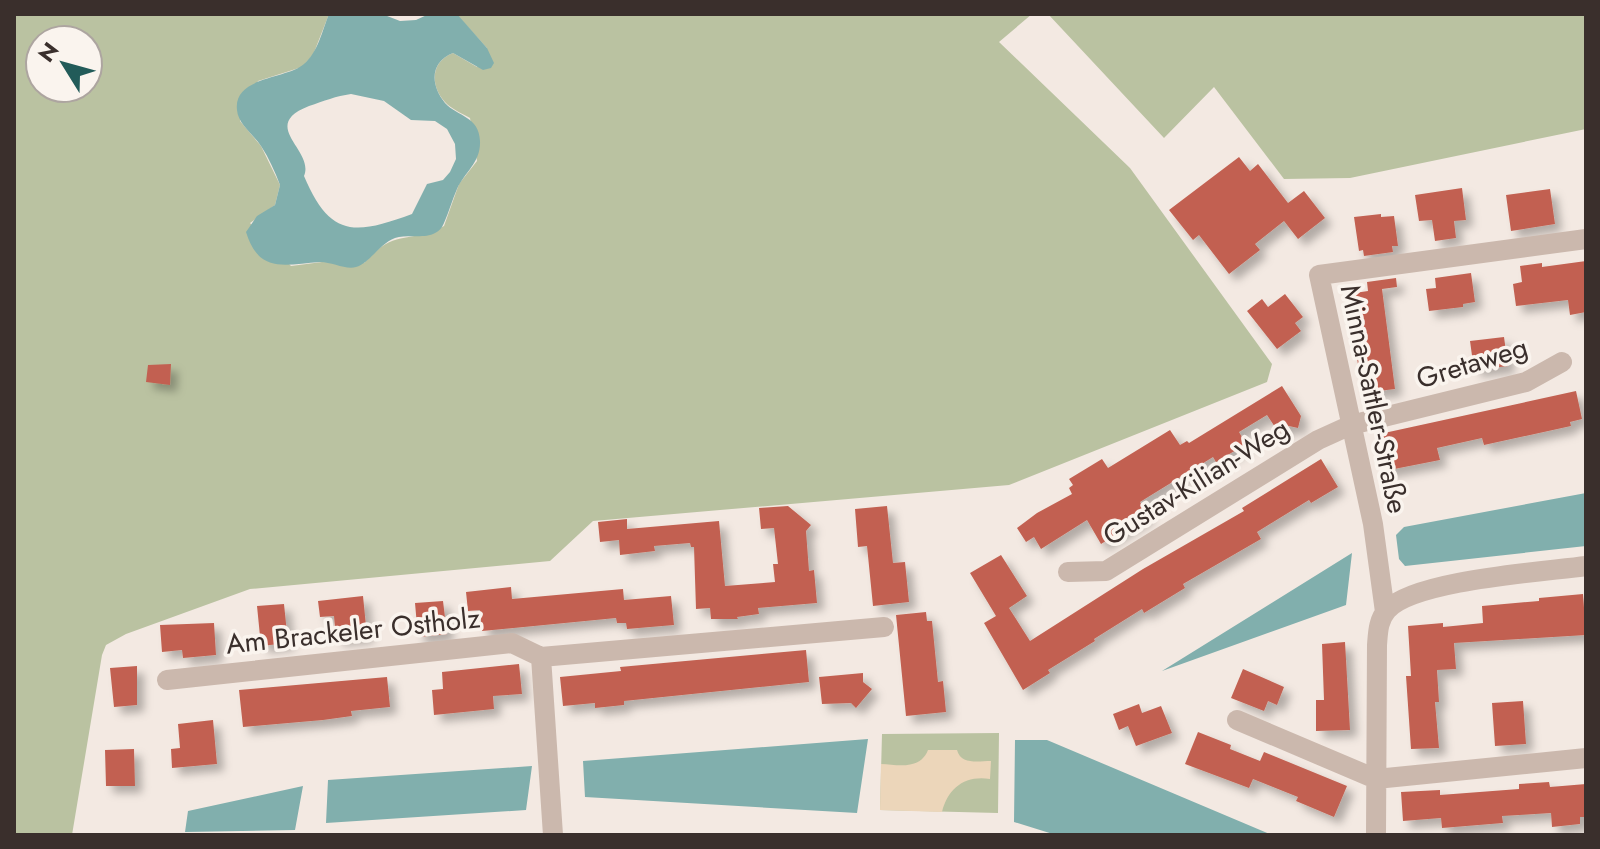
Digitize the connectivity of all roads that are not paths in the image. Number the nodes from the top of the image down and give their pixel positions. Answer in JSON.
{"nodes":[{"id":1,"x":1586,"y":239,"type":"edge"},
{"id":2,"x":1562,"y":362,"type":"dead end"},
{"id":3,"x":1351,"y":425,"type":"junction"},
{"id":4,"x":1586,"y":566,"type":"edge"},
{"id":5,"x":1068,"y":572,"type":"dead end"},
{"id":6,"x":1385,"y":612,"type":"junction"},
{"id":7,"x":884,"y":627,"type":"dead end"},
{"id":8,"x":541,"y":657,"type":"junction"},
{"id":9,"x":167,"y":680,"type":"dead end"},
{"id":10,"x":1237,"y":720,"type":"dead end"},
{"id":11,"x":1586,"y":758,"type":"edge"},
{"id":12,"x":1376,"y":779,"type":"junction"},
{"id":13,"x":553,"y":835,"type":"edge"},
{"id":14,"x":1376,"y":835,"type":"edge"}],
"edges":[{"from":1,"to":3,"type":"street","name":"Minna-Sattler-Straße"},
{"from":2,"to":3,"type":"street","name":"Gretaweg"},
{"from":3,"to":5,"type":"street","name":"Gustav-Kilian-Weg"},
{"from":3,"to":6,"type":"street","name":"Minna-Sattler-Straße"},
{"from":4,"to":6,"type":"street"},
{"from":6,"to":12,"type":"street","name":"Minna-Sattler-Straße"},
{"from":7,"to":8,"type":"street","name":"Am Brackeler Ostholz"},
{"from":8,"to":9,"type":"street","name":"Am Brackeler Ostholz"},
{"from":8,"to":13,"type":"street"},
{"from":10,"to":12,"type":"street"},
{"from":11,"to":12,"type":"street"},
{"from":12,"to":14,"type":"street","name":"Minna-Sattler-Straße"}]}
